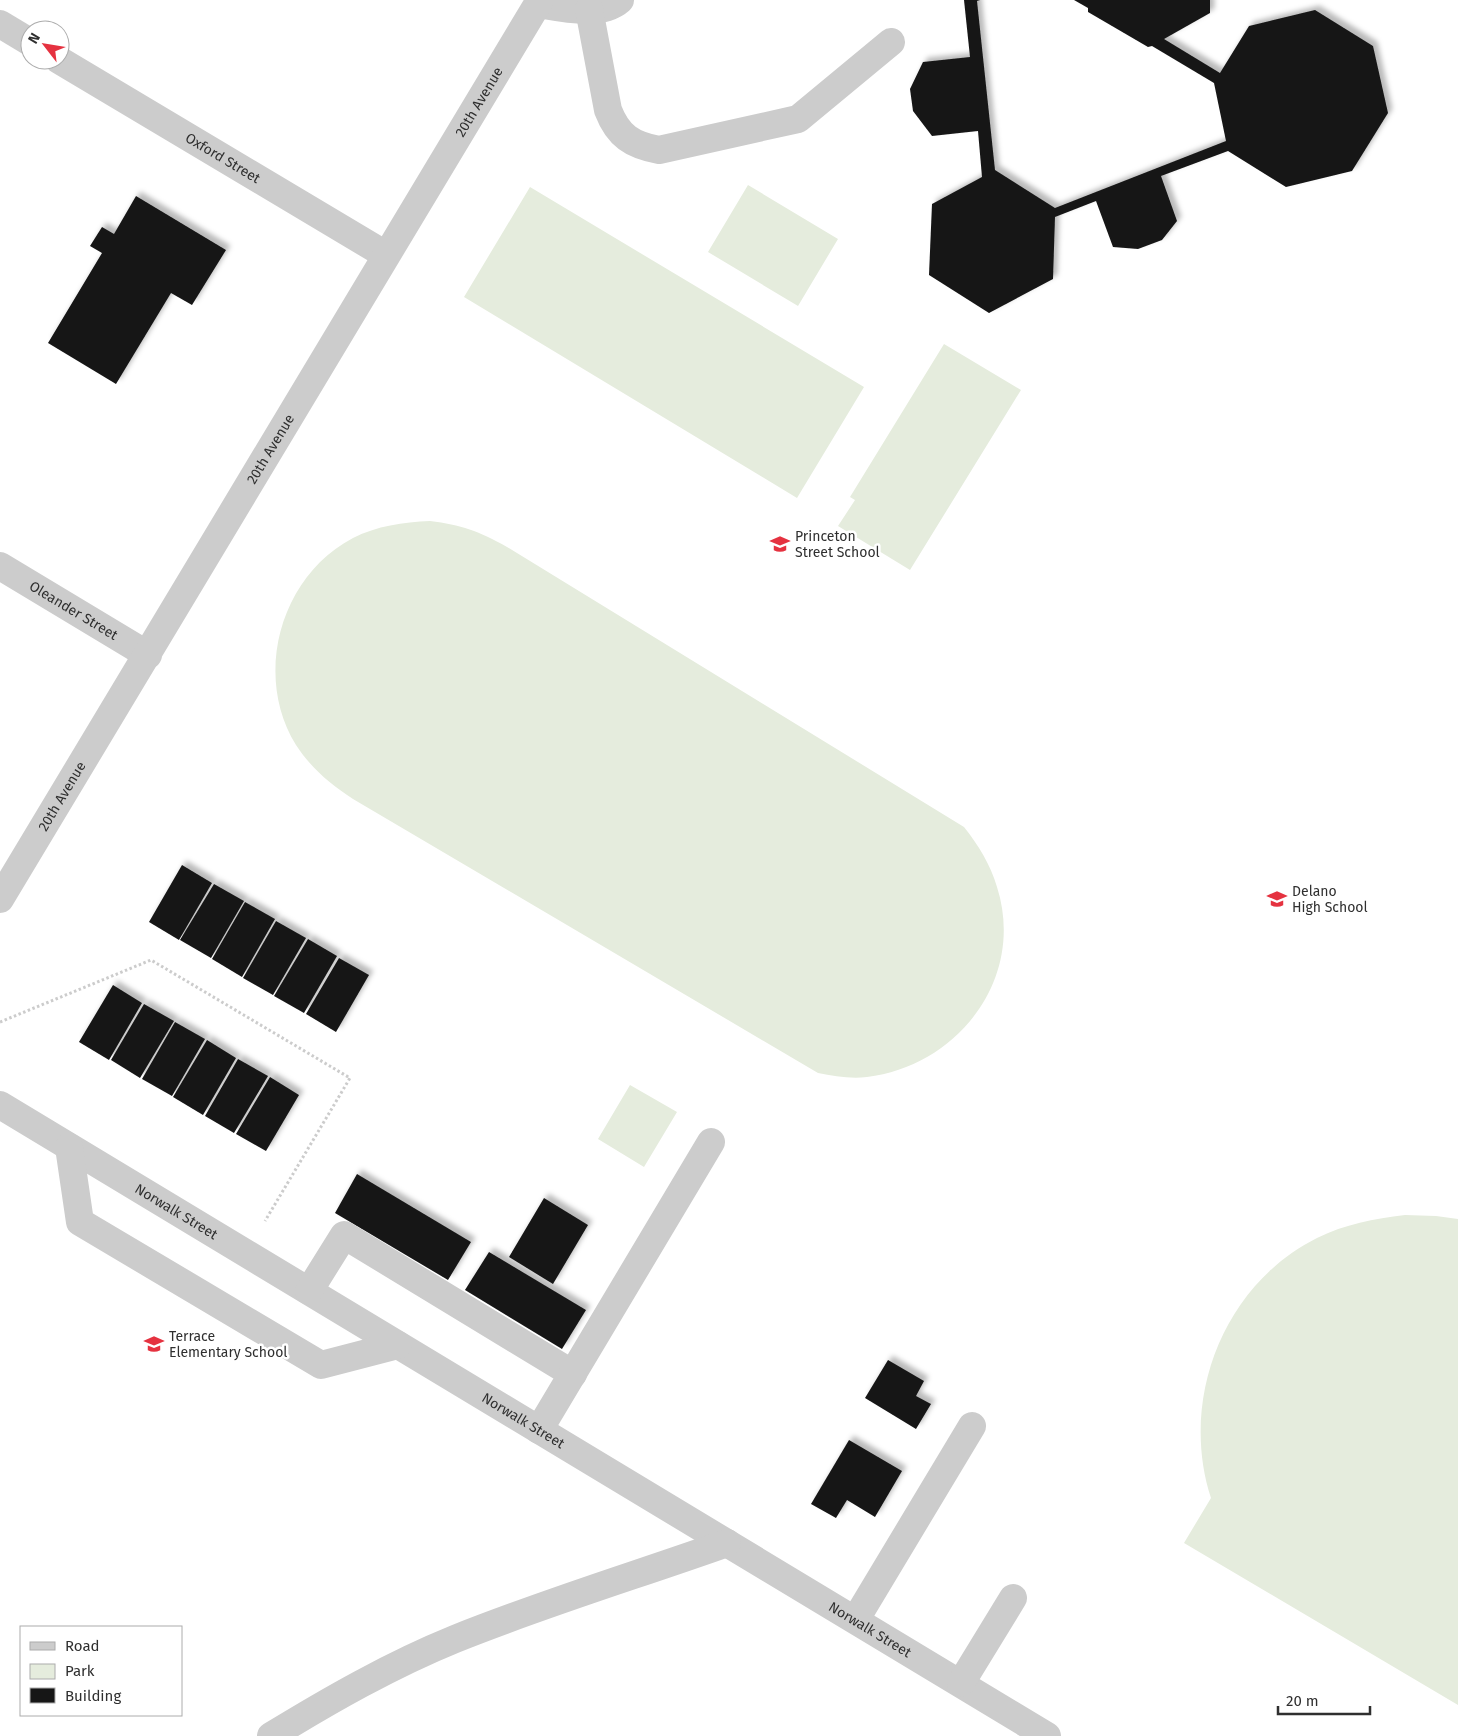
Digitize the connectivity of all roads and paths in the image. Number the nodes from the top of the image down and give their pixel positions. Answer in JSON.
{"nodes":[{"id":1,"x":620,"y":0,"type":"edge"},
{"id":2,"x":539,"y":2,"type":"edge"},
{"id":3,"x":589,"y":9,"type":"junction"},
{"id":4,"x":0,"y":24,"type":"edge"},
{"id":5,"x":20,"y":36,"type":"edge"},
{"id":6,"x":891,"y":42,"type":"dead end"},
{"id":7,"x":70,"y":66,"type":"edge"},
{"id":8,"x":386,"y":255,"type":"junction"},
{"id":9,"x":0,"y":566,"type":"edge"},
{"id":10,"x":148,"y":655,"type":"junction"},
{"id":11,"x":0,"y":899,"type":"edge"},
{"id":12,"x":0,"y":1022,"type":"edge"},
{"id":13,"x":0,"y":1105,"type":"edge"},
{"id":14,"x":710,"y":1142,"type":"dead end"},
{"id":15,"x":70,"y":1147,"type":"junction"},
{"id":16,"x":264,"y":1220,"type":"dead end"},
{"id":17,"x":309,"y":1292,"type":"junction"},
{"id":18,"x":398,"y":1345,"type":"junction"},
{"id":19,"x":573,"y":1374,"type":"junction"},
{"id":20,"x":972,"y":1426,"type":"dead end"},
{"id":21,"x":539,"y":1430,"type":"junction"},
{"id":22,"x":727,"y":1544,"type":"junction"},
{"id":23,"x":1013,"y":1598,"type":"dead end"},
{"id":24,"x":856,"y":1620,"type":"junction"},
{"id":25,"x":961,"y":1683,"type":"junction"},
{"id":26,"x":271,"y":1736,"type":"edge"},
{"id":27,"x":1047,"y":1736,"type":"edge"}],
"edges":[{"from":1,"to":3,"type":"street"},
{"from":2,"to":3,"type":"street"},
{"from":2,"to":8,"type":"street","name":"20th Avenue"},
{"from":3,"to":6,"type":"street"},
{"from":4,"to":5,"type":"street"},
{"from":7,"to":8,"type":"street","name":"Oxford Street"},
{"from":8,"to":10,"type":"street","name":"20th Avenue"},
{"from":9,"to":10,"type":"street","name":"Oleander Street"},
{"from":10,"to":11,"type":"street","name":"20th Avenue"},
{"from":12,"to":16,"type":"path"},
{"from":13,"to":15,"type":"street","name":"Norwalk Street"},
{"from":14,"to":19,"type":"street"},
{"from":15,"to":17,"type":"street","name":"Norwalk Street"},
{"from":15,"to":18,"type":"street"},
{"from":17,"to":18,"type":"street","name":"Norwalk Street"},
{"from":17,"to":19,"type":"street"},
{"from":18,"to":21,"type":"street","name":"Norwalk Street"},
{"from":19,"to":21,"type":"street"},
{"from":20,"to":24,"type":"street"},
{"from":21,"to":22,"type":"street","name":"Norwalk Street"},
{"from":22,"to":24,"type":"street","name":"Norwalk Street"},
{"from":22,"to":26,"type":"street"},
{"from":23,"to":25,"type":"street"},
{"from":24,"to":25,"type":"street","name":"Norwalk Street"},
{"from":25,"to":27,"type":"street","name":"Norwalk Street"}]}
